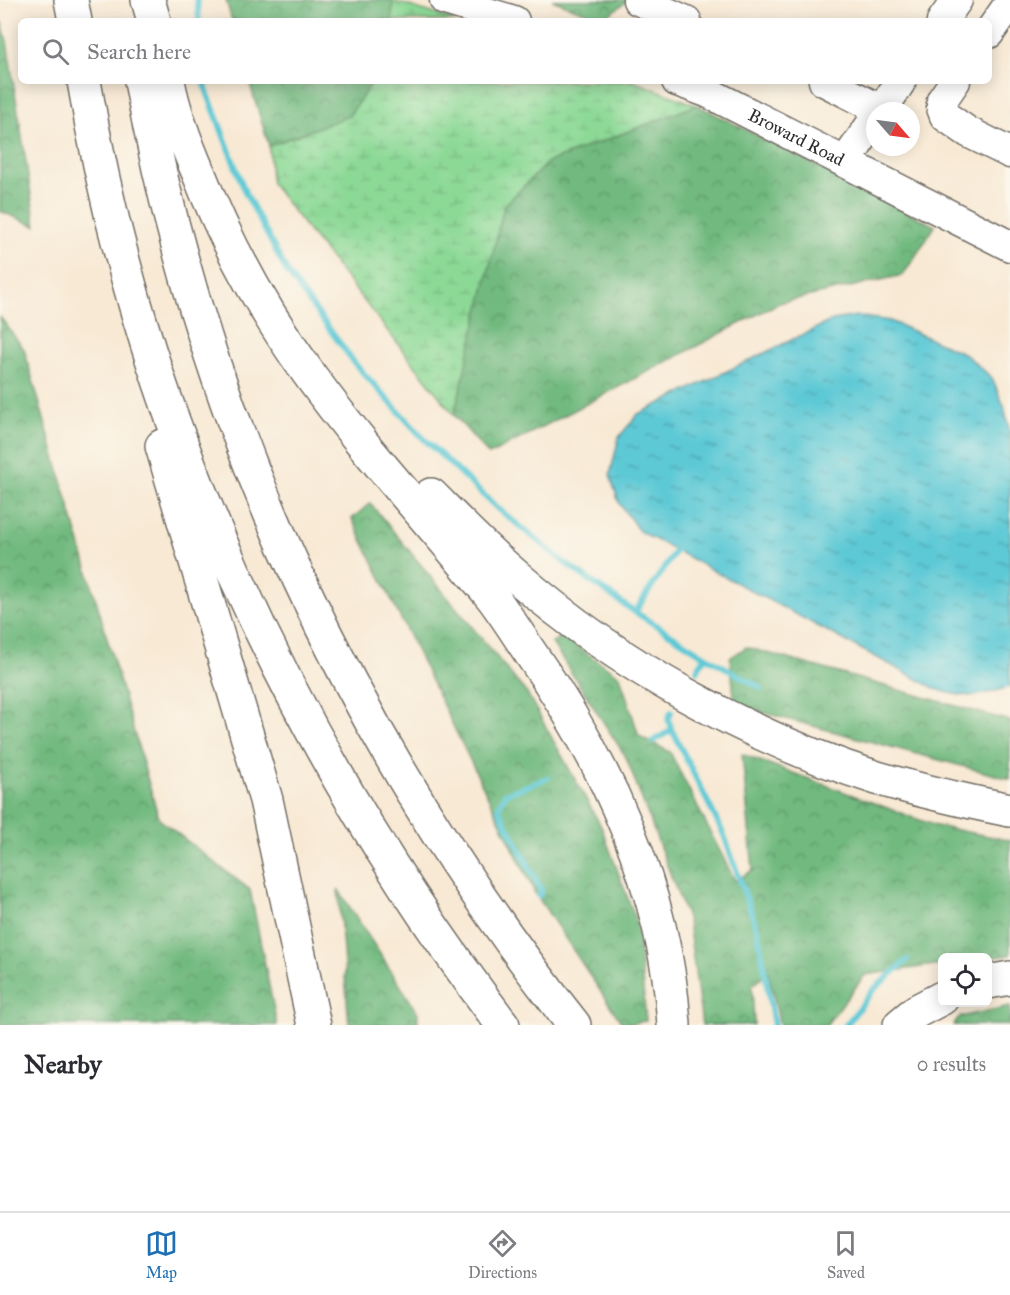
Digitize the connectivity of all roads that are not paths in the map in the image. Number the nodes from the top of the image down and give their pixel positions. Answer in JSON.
{"nodes":[{"id":1,"x":72,"y":0,"type":"edge"},
{"id":2,"x":128,"y":0,"type":"edge"},
{"id":3,"x":148,"y":0,"type":"edge"},
{"id":4,"x":445,"y":0,"type":"edge"},
{"id":5,"x":638,"y":0,"type":"edge"},
{"id":6,"x":957,"y":0,"type":"edge"},
{"id":7,"x":1010,"y":3,"type":"edge"},
{"id":8,"x":75,"y":18,"type":"edge"},
{"id":9,"x":131,"y":18,"type":"edge"},
{"id":10,"x":153,"y":18,"type":"edge"},
{"id":11,"x":504,"y":18,"type":"edge"},
{"id":12,"x":679,"y":18,"type":"edge"},
{"id":13,"x":944,"y":18,"type":"edge"},
{"id":14,"x":992,"y":29,"type":"edge"},
{"id":15,"x":85,"y":84,"type":"edge"},
{"id":16,"x":142,"y":84,"type":"edge"},
{"id":17,"x":169,"y":84,"type":"edge"},
{"id":18,"x":685,"y":84,"type":"edge"},
{"id":19,"x":830,"y":84,"type":"edge"},
{"id":20,"x":900,"y":84,"type":"edge"},
{"id":21,"x":953,"y":84,"type":"edge"},
{"id":22,"x":887,"y":102,"type":"edge"},
{"id":23,"x":866,"y":103,"type":"edge"},
{"id":24,"x":866,"y":132,"type":"edge"},
{"id":25,"x":1010,"y":153,"type":"edge"},
{"id":26,"x":846,"y":161,"type":"junction"},
{"id":27,"x":1010,"y":246,"type":"edge"},
{"id":28,"x":127,"y":271,"type":"junction"},
{"id":29,"x":309,"y":374,"type":"junction"},
{"id":30,"x":1010,"y":810,"type":"edge"},
{"id":31,"x":1010,"y":978,"type":"edge"},
{"id":32,"x":992,"y":981,"type":"edge"},
{"id":33,"x":938,"y":1000,"type":"edge"},
{"id":34,"x":314,"y":1025,"type":"edge"},
{"id":35,"x":503,"y":1025,"type":"edge"},
{"id":36,"x":574,"y":1025,"type":"edge"},
{"id":37,"x":674,"y":1025,"type":"edge"},
{"id":38,"x":900,"y":1025,"type":"edge"}],
"edges":[{"from":1,"to":8,"type":"highway"},
{"from":2,"to":9,"type":"highway"},
{"from":3,"to":10,"type":"highway"},
{"from":4,"to":11,"type":"street"},
{"from":5,"to":12,"type":"street"},
{"from":6,"to":13,"type":"street"},
{"from":7,"to":14,"type":"street"},
{"from":15,"to":28,"type":"highway"},
{"from":16,"to":36,"type":"highway"},
{"from":17,"to":29,"type":"highway"},
{"from":18,"to":26,"type":"street","name":"Broward Road"},
{"from":19,"to":23,"type":"street"},
{"from":20,"to":22,"type":"street"},
{"from":21,"to":25,"type":"street"},
{"from":24,"to":26,"type":"street"},
{"from":26,"to":27,"type":"street","name":"Broward Road"},
{"from":28,"to":34,"type":"highway"},
{"from":28,"to":35,"type":"highway"},
{"from":29,"to":30,"type":"highway"},
{"from":29,"to":37,"type":"highway"},
{"from":31,"to":32,"type":"highway"},
{"from":33,"to":38,"type":"highway"}]}
